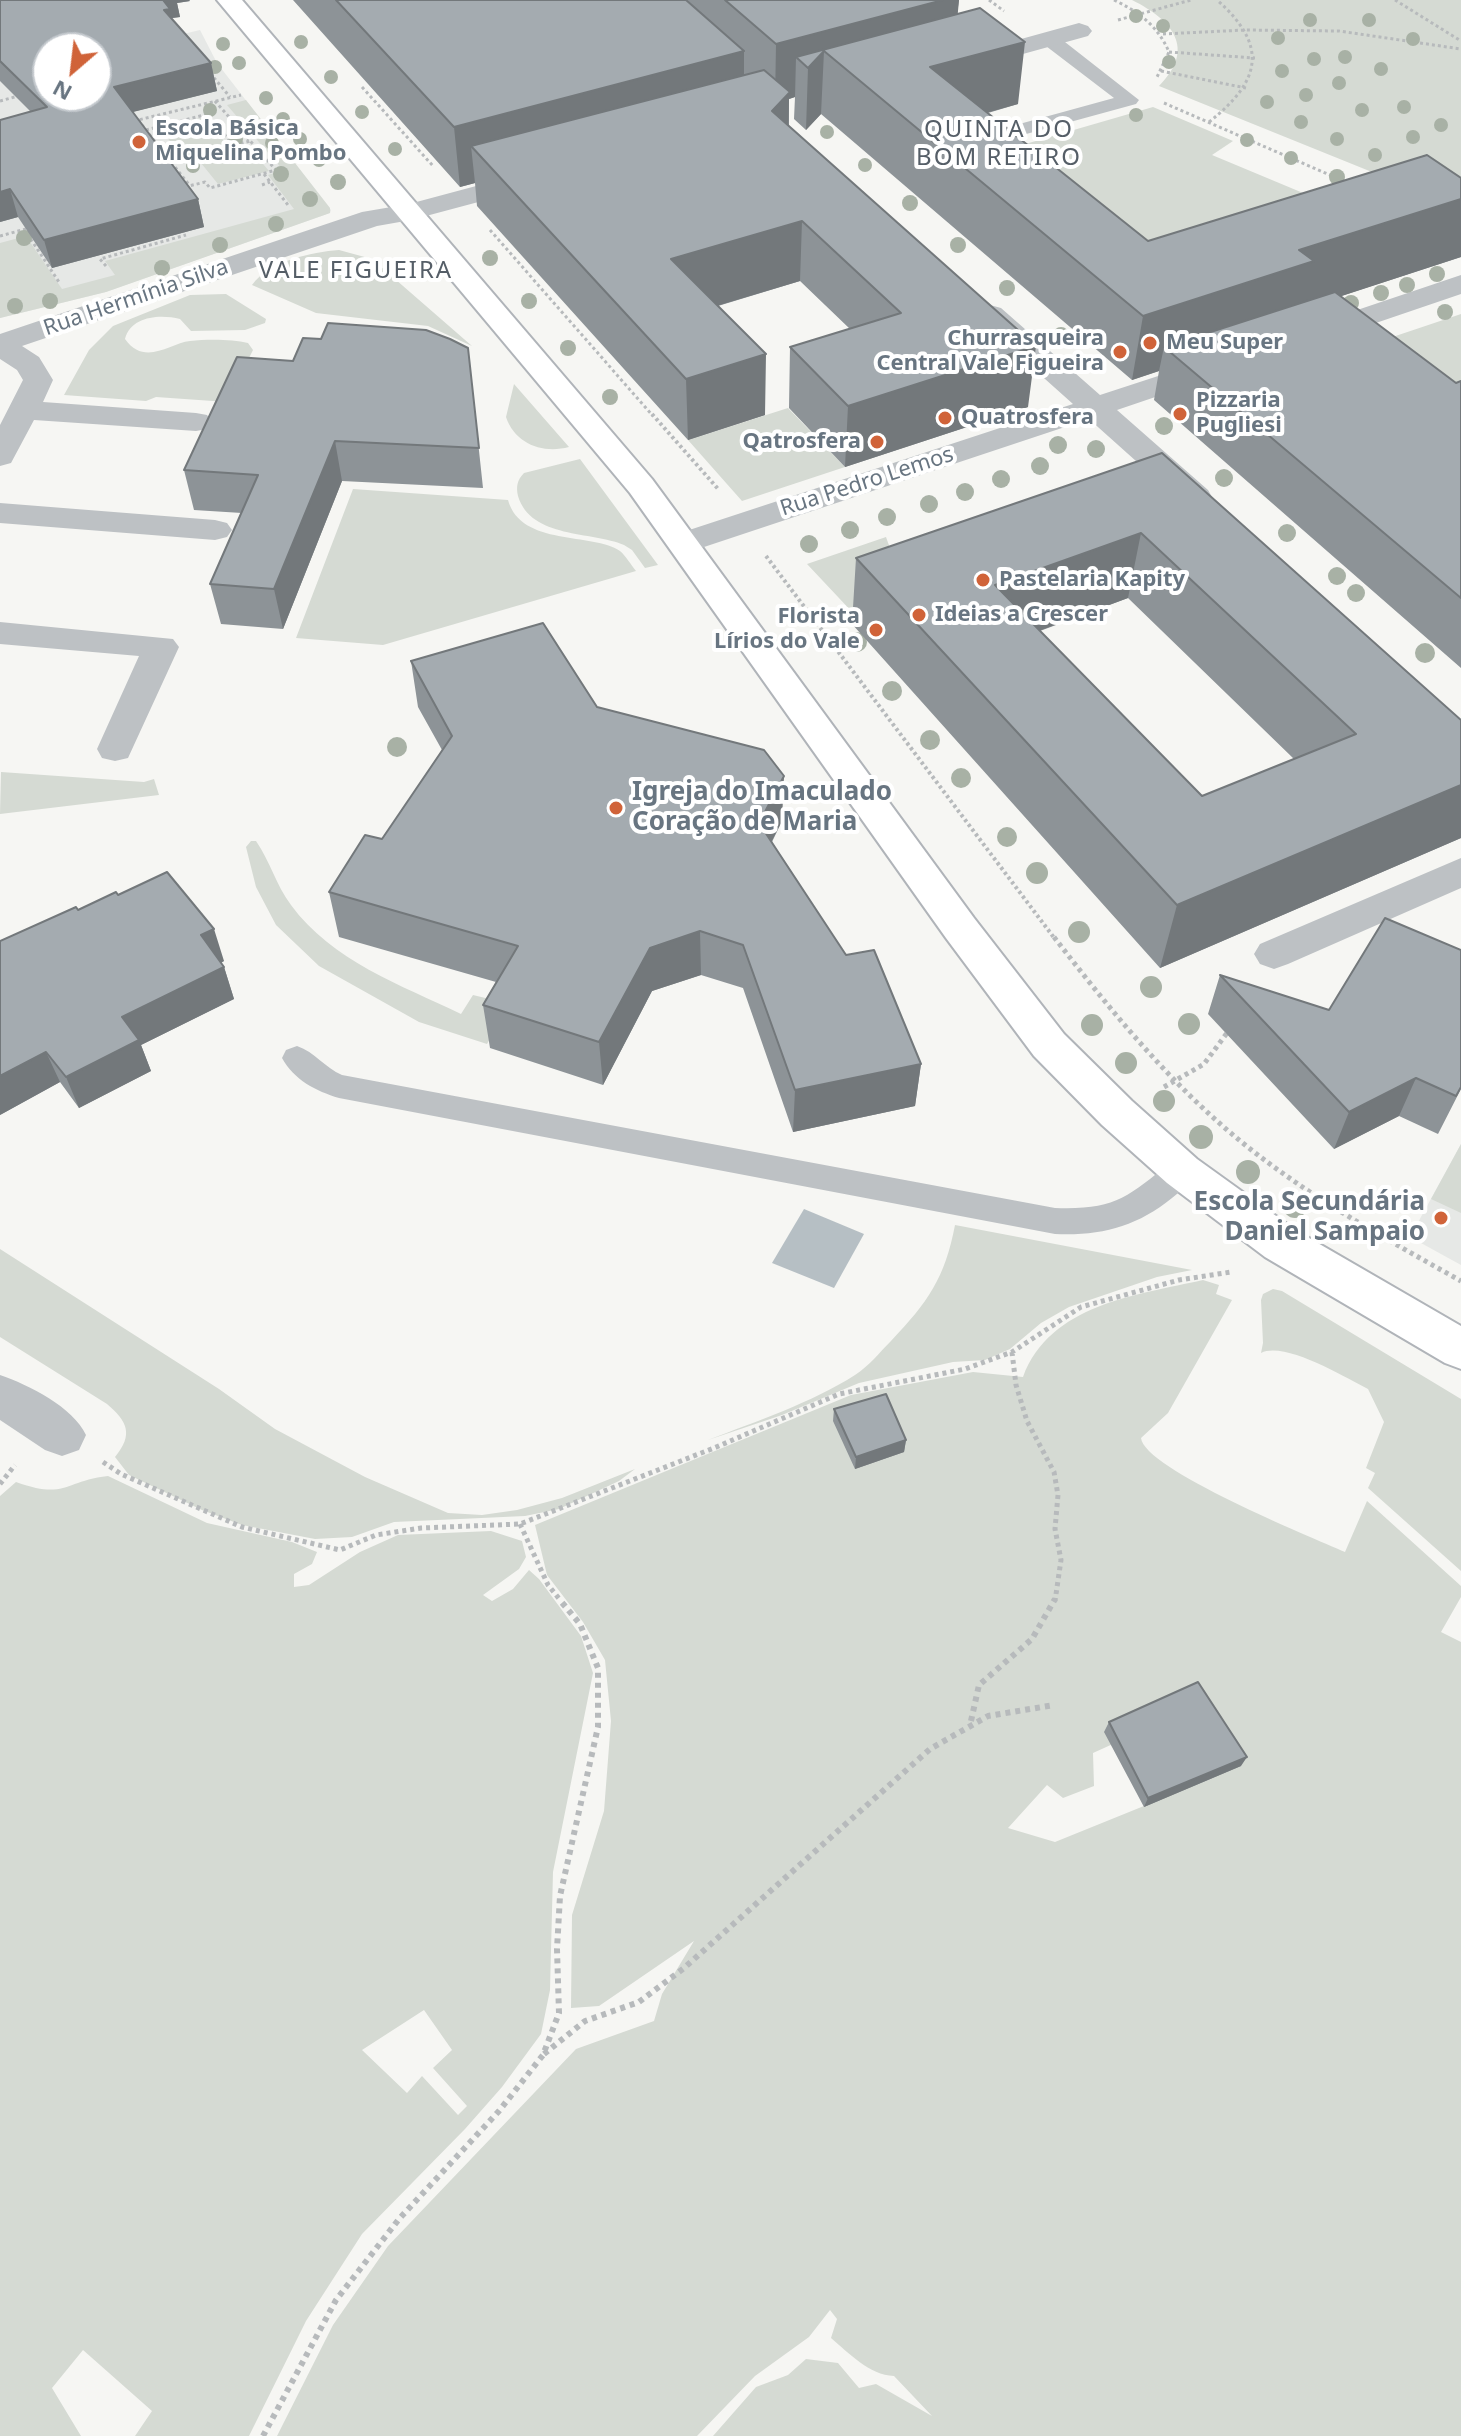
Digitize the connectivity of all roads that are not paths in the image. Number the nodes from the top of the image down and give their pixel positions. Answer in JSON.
{"nodes":[{"id":1,"x":229,"y":0,"type":"edge"},
{"id":2,"x":1079,"y":31,"type":"road end"},
{"id":3,"x":1049,"y":39,"type":"junction"},
{"id":4,"x":946,"y":67,"type":"edge"},
{"id":5,"x":979,"y":141,"type":"edge"},
{"id":6,"x":554,"y":173,"type":"edge"},
{"id":7,"x":411,"y":212,"type":"junction"},
{"id":8,"x":1461,"y":284,"type":"edge"},
{"id":9,"x":967,"y":293,"type":"edge"},
{"id":10,"x":1286,"y":343,"type":"edge"},
{"id":11,"x":0,"y":346,"type":"edge"},
{"id":12,"x":1242,"y":358,"type":"edge"},
{"id":13,"x":1095,"y":407,"type":"junction"},
{"id":14,"x":25,"y":410,"type":"junction"},
{"id":15,"x":196,"y":422,"type":"dead end"},
{"id":16,"x":0,"y":456,"type":"edge"},
{"id":17,"x":1213,"y":512,"type":"edge"},
{"id":18,"x":0,"y":513,"type":"edge"},
{"id":19,"x":215,"y":530,"type":"dead end"},
{"id":20,"x":683,"y":543,"type":"junction"},
{"id":21,"x":0,"y":633,"type":"edge"},
{"id":22,"x":115,"y":749,"type":"dead end"},
{"id":23,"x":1461,"y":872,"type":"edge"},
{"id":24,"x":1274,"y":954,"type":"road end"},
{"id":25,"x":297,"y":1058,"type":"dead end"},
{"id":26,"x":1182,"y":1171,"type":"junction"},
{"id":27,"x":1458,"y":1341,"type":"edge"},
{"id":28,"x":0,"y":1395,"type":"edge"},
{"id":29,"x":62,"y":1435,"type":"road end"}],
"edges":[{"from":1,"to":7,"type":"main road"},
{"from":2,"to":3,"type":"street"},
{"from":3,"to":4,"type":"street"},
{"from":3,"to":5,"type":"lane"},
{"from":6,"to":7,"type":"street","name":"Rua Hermínia Silva"},
{"from":7,"to":11,"type":"street","name":"Rua Hermínia Silva"},
{"from":7,"to":20,"type":"main road"},
{"from":8,"to":10,"type":"street"},
{"from":9,"to":13,"type":"street"},
{"from":11,"to":14,"type":"street"},
{"from":12,"to":13,"type":"street","name":"Rua Pedro Lemos"},
{"from":13,"to":17,"type":"street"},
{"from":13,"to":20,"type":"street","name":"Rua Pedro Lemos"},
{"from":14,"to":15,"type":"street"},
{"from":14,"to":16,"type":"street"},
{"from":18,"to":19,"type":"street"},
{"from":20,"to":26,"type":"main road"},
{"from":21,"to":22,"type":"street"},
{"from":23,"to":24,"type":"street"},
{"from":25,"to":26,"type":"lane"},
{"from":26,"to":27,"type":"main road"},
{"from":28,"to":29,"type":"street"}]}
